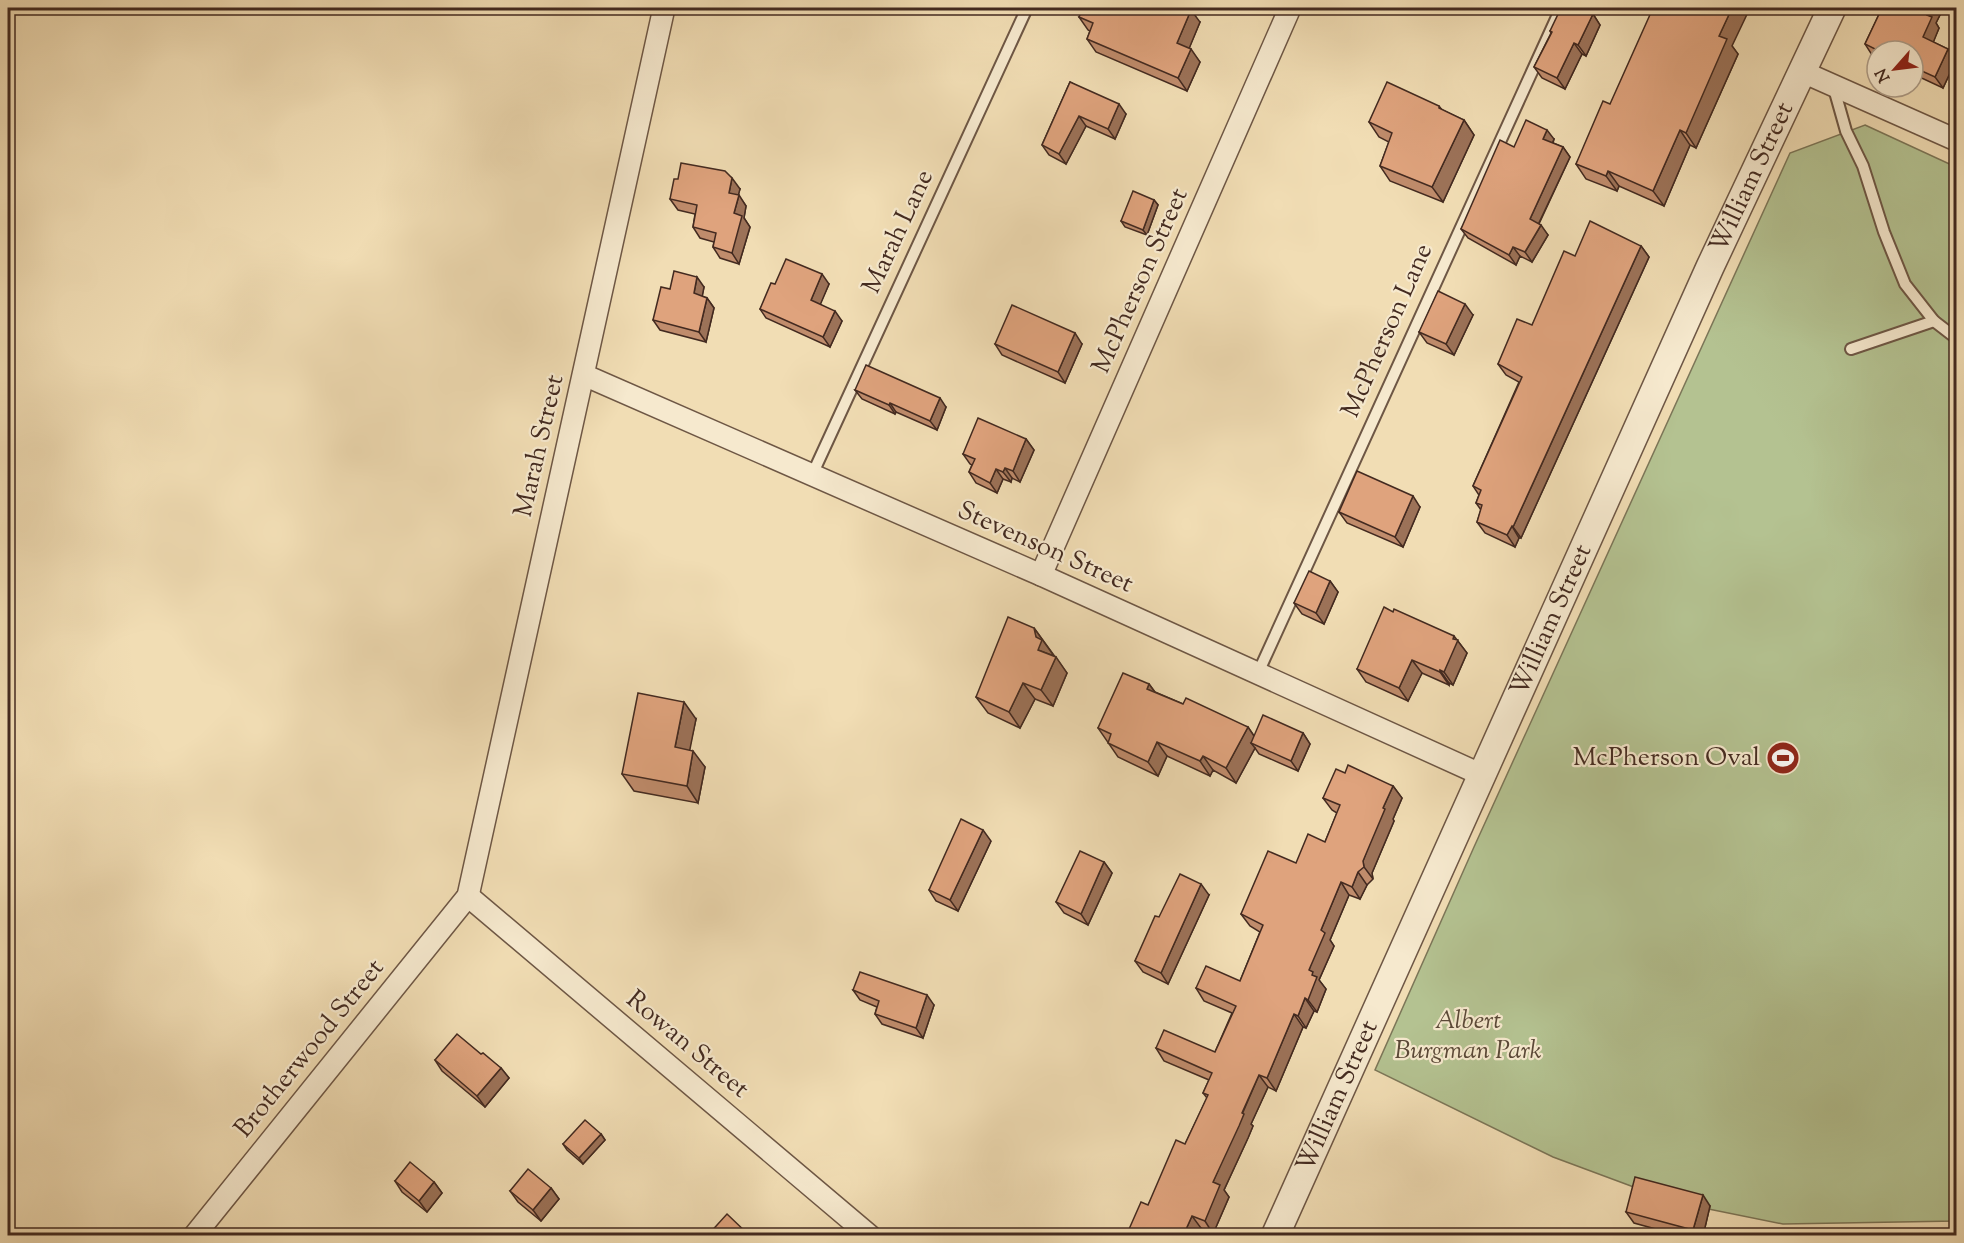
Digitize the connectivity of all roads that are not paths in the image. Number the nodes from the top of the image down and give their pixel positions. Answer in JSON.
{"nodes":[{"id":1,"x":664,"y":8,"type":"edge"},
{"id":2,"x":1027,"y":8,"type":"edge"},
{"id":3,"x":1290,"y":8,"type":"edge"},
{"id":4,"x":1561,"y":8,"type":"edge"},
{"id":5,"x":1832,"y":8,"type":"edge"},
{"id":6,"x":1803,"y":72,"type":"junction"},
{"id":7,"x":1833,"y":84,"type":"junction"},
{"id":8,"x":1956,"y":140,"type":"edge"},
{"id":9,"x":1934,"y":321,"type":"junction"},
{"id":10,"x":1956,"y":338,"type":"edge"},
{"id":11,"x":1851,"y":350,"type":"dead end"},
{"id":12,"x":584,"y":375,"type":"junction"},
{"id":13,"x":812,"y":475,"type":"junction"},
{"id":14,"x":1041,"y":575,"type":"junction"},
{"id":15,"x":1258,"y":673,"type":"junction"},
{"id":16,"x":1482,"y":775,"type":"junction"},
{"id":17,"x":468,"y":896,"type":"junction"},
{"id":18,"x":194,"y":1236,"type":"edge"},
{"id":19,"x":870,"y":1236,"type":"edge"},
{"id":20,"x":1275,"y":1236,"type":"edge"}],
"edges":[{"from":1,"to":12,"type":"street","name":"Marah Street"},
{"from":2,"to":13,"type":"lane","name":"Marah Lane"},
{"from":3,"to":14,"type":"street","name":"McPherson Street"},
{"from":4,"to":15,"type":"lane","name":"McPherson Lane"},
{"from":5,"to":6,"type":"street","name":"William Street"},
{"from":6,"to":7,"type":"street"},
{"from":6,"to":16,"type":"street","name":"William Street"},
{"from":7,"to":8,"type":"street"},
{"from":7,"to":9,"type":"lane"},
{"from":9,"to":10,"type":"lane"},
{"from":9,"to":11,"type":"lane"},
{"from":12,"to":13,"type":"street","name":"Stevenson Street"},
{"from":12,"to":17,"type":"street","name":"Marah Street"},
{"from":13,"to":14,"type":"street","name":"Stevenson Street"},
{"from":14,"to":15,"type":"street","name":"Stevenson Street"},
{"from":15,"to":16,"type":"street","name":"Stevenson Street"},
{"from":16,"to":20,"type":"street","name":"William Street"},
{"from":17,"to":18,"type":"street","name":"Brotherwood Street"},
{"from":17,"to":19,"type":"street","name":"Rowan Street"}]}
